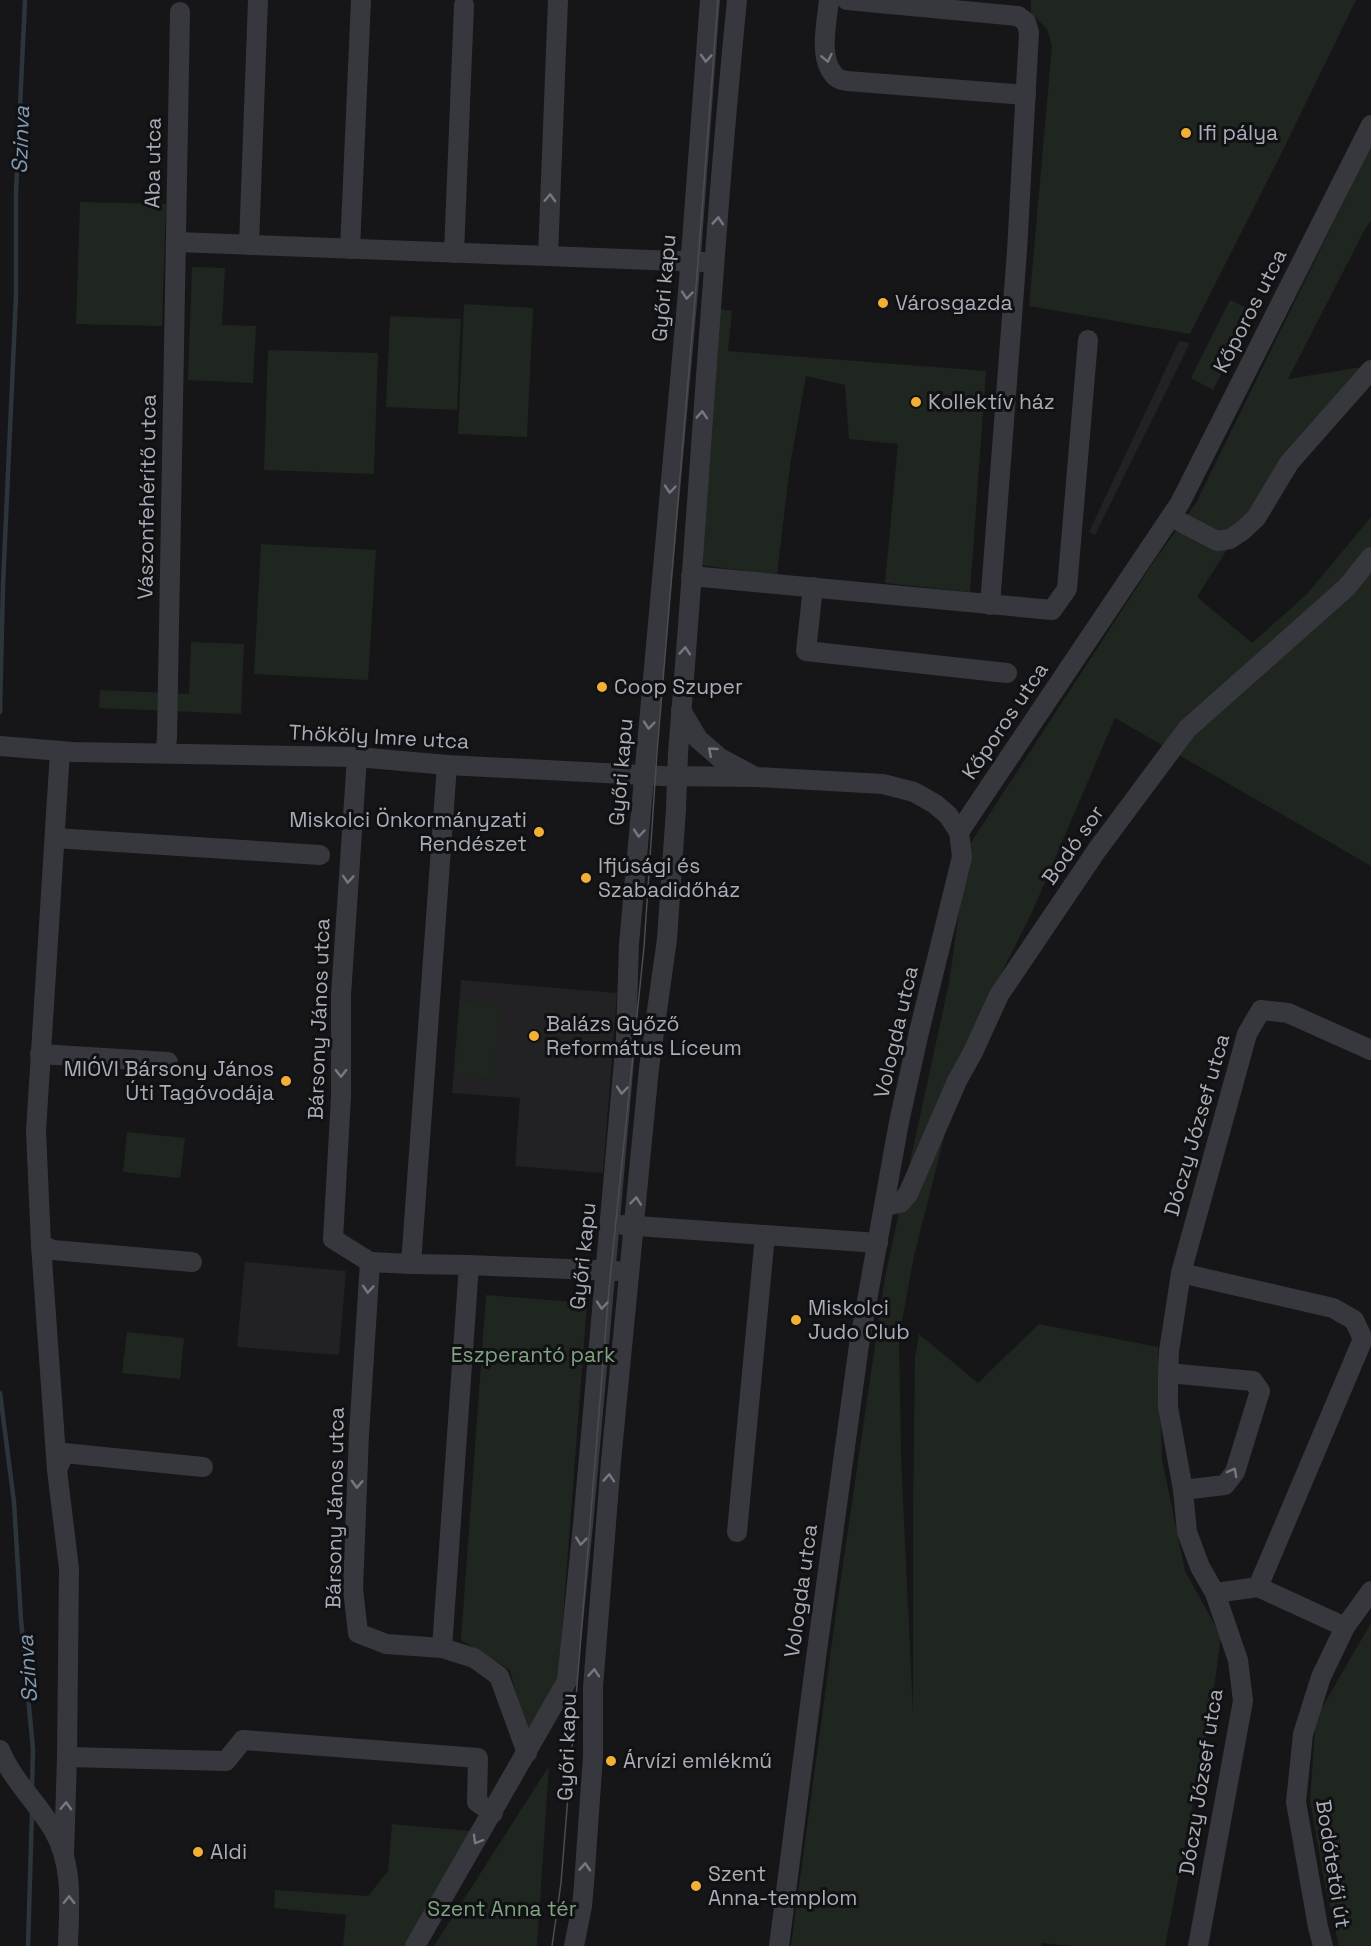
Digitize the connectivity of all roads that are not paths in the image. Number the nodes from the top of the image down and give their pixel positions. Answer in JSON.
{"nodes":[{"id":1,"x":258,"y":0,"type":"edge"},
{"id":2,"x":361,"y":0,"type":"edge"},
{"id":3,"x":558,"y":0,"type":"edge"},
{"id":4,"x":710,"y":0,"type":"edge"},
{"id":5,"x":737,"y":0,"type":"edge"},
{"id":6,"x":829,"y":0,"type":"edge"},
{"id":7,"x":847,"y":0,"type":"edge"},
{"id":8,"x":464,"y":5,"type":"dead end"},
{"id":9,"x":180,"y":12,"type":"dead end"},
{"id":10,"x":1026,"y":95,"type":"junction"},
{"id":11,"x":1371,"y":125,"type":"edge"},
{"id":12,"x":176,"y":242,"type":"junction"},
{"id":13,"x":249,"y":245,"type":"junction"},
{"id":14,"x":350,"y":249,"type":"junction"},
{"id":15,"x":454,"y":253,"type":"junction"},
{"id":16,"x":548,"y":256,"type":"junction"},
{"id":17,"x":690,"y":262,"type":"junction"},
{"id":18,"x":715,"y":263,"type":"junction"},
{"id":19,"x":1088,"y":340,"type":"dead end"},
{"id":20,"x":1371,"y":370,"type":"edge"},
{"id":21,"x":1171,"y":517,"type":"junction"},
{"id":22,"x":1371,"y":557,"type":"edge"},
{"id":23,"x":691,"y":576,"type":"junction"},
{"id":24,"x":813,"y":587,"type":"junction"},
{"id":25,"x":990,"y":605,"type":"junction"},
{"id":26,"x":1007,"y":673,"type":"dead end"},
{"id":27,"x":681,"y":710,"type":"junction"},
{"id":28,"x":0,"y":746,"type":"edge"},
{"id":29,"x":60,"y":751,"type":"junction"},
{"id":30,"x":165,"y":753,"type":"junction"},
{"id":31,"x":357,"y":757,"type":"junction"},
{"id":32,"x":447,"y":765,"type":"junction"},
{"id":33,"x":644,"y":775,"type":"junction"},
{"id":34,"x":677,"y":776,"type":"junction"},
{"id":35,"x":756,"y":777,"type":"junction"},
{"id":36,"x":959,"y":832,"type":"junction"},
{"id":37,"x":55,"y":838,"type":"junction"},
{"id":38,"x":320,"y":855,"type":"dead end"},
{"id":39,"x":1371,"y":1050,"type":"edge"},
{"id":40,"x":40,"y":1054,"type":"junction"},
{"id":41,"x":168,"y":1062,"type":"dead end"},
{"id":42,"x":884,"y":1206,"type":"junction"},
{"id":43,"x":611,"y":1224,"type":"junction"},
{"id":44,"x":633,"y":1226,"type":"junction"},
{"id":45,"x":765,"y":1235,"type":"junction"},
{"id":46,"x":878,"y":1243,"type":"junction"},
{"id":47,"x":41,"y":1245,"type":"junction"},
{"id":48,"x":192,"y":1262,"type":"dead end"},
{"id":49,"x":370,"y":1262,"type":"junction"},
{"id":50,"x":411,"y":1264,"type":"junction"},
{"id":51,"x":469,"y":1265,"type":"junction"},
{"id":52,"x":606,"y":1270,"type":"junction"},
{"id":53,"x":628,"y":1272,"type":"junction"},
{"id":54,"x":1181,"y":1273,"type":"junction"},
{"id":55,"x":1168,"y":1373,"type":"junction"},
{"id":56,"x":203,"y":1467,"type":"dead end"},
{"id":57,"x":57,"y":1470,"type":"junction"},
{"id":58,"x":1183,"y":1490,"type":"junction"},
{"id":59,"x":737,"y":1532,"type":"dead end"},
{"id":60,"x":1258,"y":1587,"type":"junction"},
{"id":61,"x":1371,"y":1590,"type":"edge"},
{"id":62,"x":1215,"y":1593,"type":"junction"},
{"id":63,"x":1345,"y":1627,"type":"junction"},
{"id":64,"x":442,"y":1648,"type":"junction"},
{"id":65,"x":0,"y":1750,"type":"edge"},
{"id":66,"x":527,"y":1753,"type":"junction"},
{"id":67,"x":67,"y":1757,"type":"junction"},
{"id":68,"x":493,"y":1813,"type":"junction"},
{"id":69,"x":64,"y":1855,"type":"junction"},
{"id":70,"x":68,"y":1946,"type":"edge"},
{"id":71,"x":415,"y":1946,"type":"edge"},
{"id":72,"x":574,"y":1946,"type":"edge"},
{"id":73,"x":779,"y":1946,"type":"edge"},
{"id":74,"x":1198,"y":1946,"type":"edge"},
{"id":75,"x":1323,"y":1946,"type":"edge"}],
"edges":[{"from":1,"to":13,"type":"street"},
{"from":2,"to":14,"type":"street"},
{"from":16,"to":3,"type":"street","one_way":true},
{"from":4,"to":17,"type":"street","name":"Győri kapu","one_way":true},
{"from":18,"to":5,"type":"street","name":"Győri kapu","one_way":true},
{"from":6,"to":10,"type":"street","one_way":true},
{"from":7,"to":10,"type":"street"},
{"from":8,"to":15,"type":"street"},
{"from":9,"to":12,"type":"street","name":"Aba utca"},
{"from":10,"to":25,"type":"street"},
{"from":11,"to":21,"type":"street","name":"Kőporos utca"},
{"from":12,"to":13,"type":"street"},
{"from":12,"to":30,"type":"street","name":"Vászonfehérítő utca"},
{"from":13,"to":14,"type":"street"},
{"from":14,"to":15,"type":"street"},
{"from":15,"to":16,"type":"street"},
{"from":16,"to":17,"type":"street"},
{"from":17,"to":18,"type":"street"},
{"from":17,"to":33,"type":"street","name":"Győri kapu","one_way":true},
{"from":23,"to":18,"type":"street","name":"Győri kapu","one_way":true},
{"from":19,"to":25,"type":"street"},
{"from":20,"to":21,"type":"street"},
{"from":21,"to":36,"type":"street","name":"Kőporos utca"},
{"from":22,"to":42,"type":"street","name":"Bodó sor"},
{"from":23,"to":24,"type":"street"},
{"from":27,"to":23,"type":"street","name":"Győri kapu","one_way":true},
{"from":24,"to":25,"type":"street"},
{"from":24,"to":26,"type":"street","name":"Kőporos utca"},
{"from":27,"to":34,"type":"street","name":"Győri kapu"},
{"from":35,"to":27,"type":"street","name":"Thököly Imre utca","one_way":true},
{"from":28,"to":29,"type":"street","name":"Thököly Imre utca"},
{"from":29,"to":30,"type":"street","name":"Thököly Imre utca"},
{"from":29,"to":37,"type":"street"},
{"from":30,"to":31,"type":"street","name":"Thököly Imre utca"},
{"from":31,"to":32,"type":"street","name":"Thököly Imre utca"},
{"from":31,"to":49,"type":"street","name":"Bársony János utca","one_way":true},
{"from":32,"to":33,"type":"street","name":"Thököly Imre utca"},
{"from":32,"to":50,"type":"street"},
{"from":33,"to":34,"type":"street","name":"Thököly Imre utca"},
{"from":33,"to":43,"type":"street","name":"Győri kapu","one_way":true},
{"from":34,"to":35,"type":"street","name":"Thököly Imre utca"},
{"from":44,"to":34,"type":"street","name":"Győri kapu","one_way":true},
{"from":35,"to":36,"type":"street","name":"Thököly Imre utca"},
{"from":36,"to":42,"type":"street","name":"Vologda utca"},
{"from":37,"to":38,"type":"street"},
{"from":37,"to":40,"type":"street"},
{"from":39,"to":54,"type":"street","name":"Dóczy József utca"},
{"from":40,"to":41,"type":"street"},
{"from":40,"to":47,"type":"street"},
{"from":42,"to":46,"type":"street","name":"Vologda utca"},
{"from":43,"to":44,"type":"street"},
{"from":43,"to":52,"type":"street","name":"Győri kapu"},
{"from":44,"to":45,"type":"street"},
{"from":44,"to":53,"type":"street","name":"Győri kapu"},
{"from":45,"to":46,"type":"street"},
{"from":45,"to":59,"type":"street"},
{"from":46,"to":73,"type":"street","name":"Vologda utca"},
{"from":47,"to":48,"type":"street"},
{"from":47,"to":57,"type":"street"},
{"from":49,"to":50,"type":"street","name":"Bársony János utca"},
{"from":49,"to":64,"type":"street","name":"Bársony János utca","one_way":true},
{"from":50,"to":51,"type":"street","name":"Bársony János utca"},
{"from":51,"to":52,"type":"street","name":"Bársony János utca"},
{"from":51,"to":64,"type":"street"},
{"from":52,"to":53,"type":"street","name":"Bársony János utca"},
{"from":52,"to":66,"type":"street","name":"Győri kapu","one_way":true},
{"from":72,"to":53,"type":"street","name":"Győri kapu","one_way":true},
{"from":54,"to":55,"type":"street","name":"Dóczy József utca"},
{"from":54,"to":60,"type":"street"},
{"from":55,"to":58,"type":"street","name":"Dóczy József utca"},
{"from":58,"to":55,"type":"street","one_way":true},
{"from":56,"to":57,"type":"street"},
{"from":57,"to":67,"type":"street"},
{"from":58,"to":62,"type":"street","name":"Dóczy József utca"},
{"from":60,"to":62,"type":"street"},
{"from":60,"to":63,"type":"street"},
{"from":61,"to":63,"type":"street","name":"Bodótetői út"},
{"from":62,"to":74,"type":"street","name":"Dóczy József utca"},
{"from":63,"to":75,"type":"street","name":"Bodótetői út"},
{"from":64,"to":66,"type":"street","name":"Bársony János utca"},
{"from":65,"to":69,"type":"street"},
{"from":66,"to":68,"type":"street"},
{"from":67,"to":68,"type":"street"},
{"from":69,"to":67,"type":"street","one_way":true},
{"from":68,"to":71,"type":"street","one_way":true},
{"from":70,"to":69,"type":"street","one_way":true}]}
